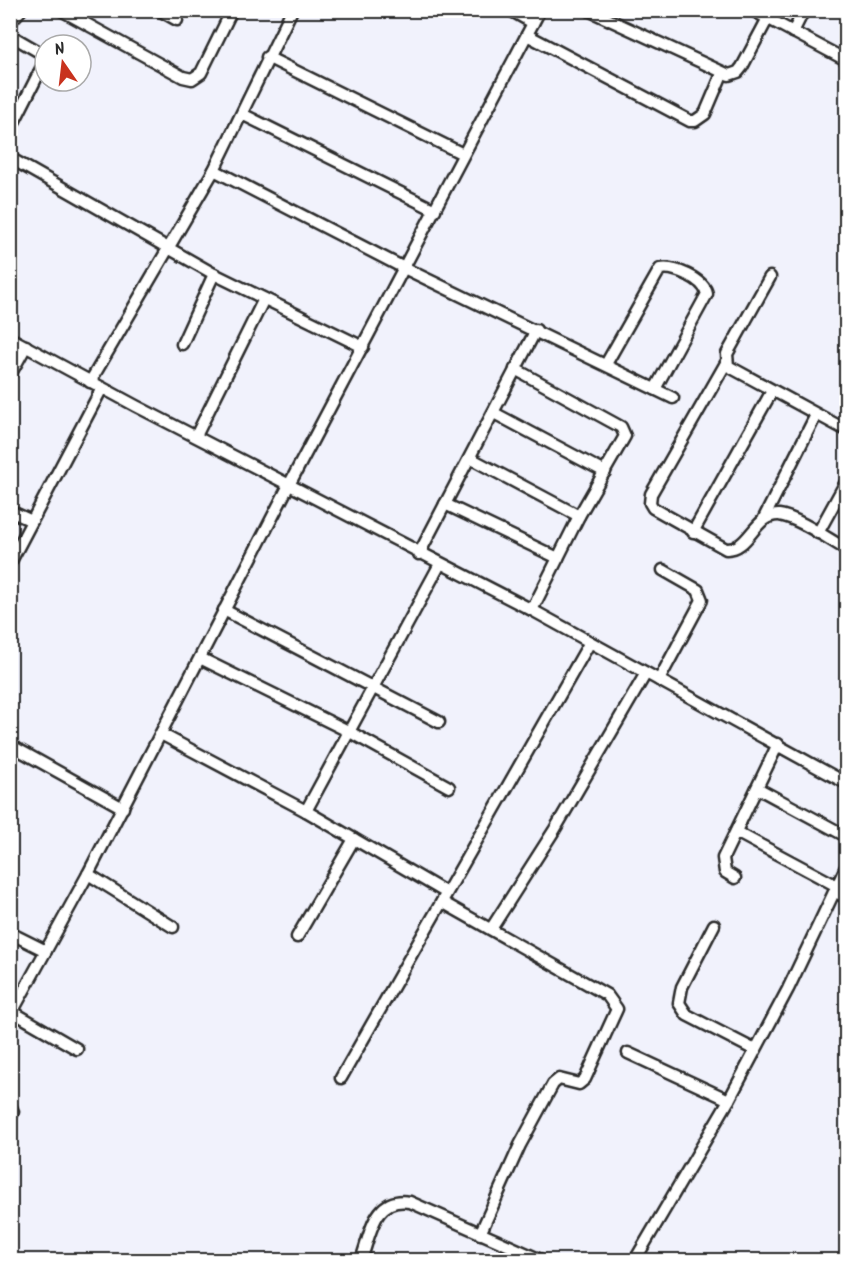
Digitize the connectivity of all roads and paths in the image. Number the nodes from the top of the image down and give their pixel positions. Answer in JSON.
{"nodes":[{"id":1,"x":21,"y":10,"type":"edge"},
{"id":2,"x":61,"y":10,"type":"edge"},
{"id":3,"x":159,"y":10,"type":"edge"},
{"id":4,"x":232,"y":10,"type":"edge"},
{"id":5,"x":292,"y":10,"type":"edge"},
{"id":6,"x":510,"y":10,"type":"edge"},
{"id":7,"x":540,"y":10,"type":"edge"},
{"id":8,"x":588,"y":10,"type":"edge"},
{"id":9,"x":804,"y":10,"type":"edge"},
{"id":10,"x":755,"y":11,"type":"edge"},
{"id":11,"x":768,"y":18,"type":"junction"},
{"id":12,"x":177,"y":20,"type":"dead end"},
{"id":13,"x":10,"y":22,"type":"edge"},
{"id":14,"x":533,"y":23,"type":"junction"},
{"id":15,"x":794,"y":32,"type":"junction"},
{"id":16,"x":10,"y":35,"type":"edge"},
{"id":17,"x":527,"y":35,"type":"junction"},
{"id":18,"x":267,"y":57,"type":"junction"},
{"id":19,"x":846,"y":60,"type":"edge"},
{"id":20,"x":722,"y":74,"type":"junction"},
{"id":21,"x":242,"y":114,"type":"junction"},
{"id":22,"x":10,"y":130,"type":"edge"},
{"id":23,"x":464,"y":154,"type":"junction"},
{"id":24,"x":10,"y":158,"type":"edge"},
{"id":25,"x":214,"y":170,"type":"junction"},
{"id":26,"x":435,"y":210,"type":"junction"},
{"id":27,"x":170,"y":248,"type":"junction"},
{"id":28,"x":404,"y":268,"type":"junction"},
{"id":29,"x":214,"y":274,"type":"junction"},
{"id":30,"x":770,"y":277,"type":"dead end"},
{"id":31,"x":264,"y":299,"type":"junction"},
{"id":32,"x":536,"y":330,"type":"junction"},
{"id":33,"x":10,"y":338,"type":"edge"},
{"id":34,"x":182,"y":344,"type":"dead end"},
{"id":35,"x":26,"y":346,"type":"junction"},
{"id":36,"x":363,"y":347,"type":"junction"},
{"id":37,"x":726,"y":363,"type":"junction"},
{"id":38,"x":606,"y":364,"type":"junction"},
{"id":39,"x":515,"y":369,"type":"junction"},
{"id":40,"x":10,"y":375,"type":"edge"},
{"id":41,"x":90,"y":382,"type":"junction"},
{"id":42,"x":102,"y":388,"type":"junction"},
{"id":43,"x":655,"y":389,"type":"junction"},
{"id":44,"x":772,"y":391,"type":"junction"},
{"id":45,"x":673,"y":398,"type":"dead end"},
{"id":46,"x":494,"y":413,"type":"junction"},
{"id":47,"x":816,"y":415,"type":"junction"},
{"id":48,"x":846,"y":430,"type":"edge"},
{"id":49,"x":196,"y":436,"type":"junction"},
{"id":50,"x":470,"y":458,"type":"junction"},
{"id":51,"x":605,"y":472,"type":"junction"},
{"id":52,"x":846,"y":482,"type":"edge"},
{"id":53,"x":289,"y":485,"type":"junction"},
{"id":54,"x":445,"y":504,"type":"junction"},
{"id":55,"x":10,"y":511,"type":"edge"},
{"id":56,"x":579,"y":516,"type":"junction"},
{"id":57,"x":764,"y":519,"type":"junction"},
{"id":58,"x":32,"y":521,"type":"junction"},
{"id":59,"x":693,"y":532,"type":"junction"},
{"id":60,"x":818,"y":533,"type":"junction"},
{"id":61,"x":846,"y":549,"type":"edge"},
{"id":62,"x":419,"y":554,"type":"junction"},
{"id":63,"x":558,"y":558,"type":"junction"},
{"id":64,"x":10,"y":563,"type":"edge"},
{"id":65,"x":440,"y":564,"type":"junction"},
{"id":66,"x":663,"y":570,"type":"dead end"},
{"id":67,"x":224,"y":610,"type":"junction"},
{"id":68,"x":532,"y":610,"type":"junction"},
{"id":69,"x":590,"y":642,"type":"junction"},
{"id":70,"x":200,"y":658,"type":"junction"},
{"id":71,"x":646,"y":672,"type":"junction"},
{"id":72,"x":659,"y":680,"type":"junction"},
{"id":73,"x":374,"y":687,"type":"junction"},
{"id":74,"x":439,"y":722,"type":"dead end"},
{"id":75,"x":348,"y":731,"type":"junction"},
{"id":76,"x":161,"y":735,"type":"junction"},
{"id":77,"x":777,"y":744,"type":"junction"},
{"id":78,"x":10,"y":745,"type":"edge"},
{"id":79,"x":846,"y":783,"type":"edge"},
{"id":80,"x":450,"y":787,"type":"dead end"},
{"id":81,"x":757,"y":788,"type":"junction"},
{"id":82,"x":123,"y":808,"type":"junction"},
{"id":83,"x":306,"y":811,"type":"junction"},
{"id":84,"x":736,"y":832,"type":"junction"},
{"id":85,"x":846,"y":837,"type":"edge"},
{"id":86,"x":354,"y":839,"type":"junction"},
{"id":87,"x":846,"y":867,"type":"edge"},
{"id":88,"x":88,"y":874,"type":"junction"},
{"id":89,"x":735,"y":878,"type":"dead end"},
{"id":90,"x":836,"y":888,"type":"junction"},
{"id":91,"x":443,"y":897,"type":"junction"},
{"id":92,"x":846,"y":897,"type":"edge"},
{"id":93,"x":714,"y":925,"type":"dead end"},
{"id":94,"x":173,"y":927,"type":"dead end"},
{"id":95,"x":491,"y":929,"type":"junction"},
{"id":96,"x":10,"y":933,"type":"edge"},
{"id":97,"x":297,"y":937,"type":"dead end"},
{"id":98,"x":46,"y":951,"type":"junction"},
{"id":99,"x":12,"y":1014,"type":"edge"},
{"id":100,"x":77,"y":1049,"type":"dead end"},
{"id":101,"x":755,"y":1050,"type":"junction"},
{"id":102,"x":628,"y":1053,"type":"dead end"},
{"id":103,"x":341,"y":1078,"type":"dead end"},
{"id":104,"x":729,"y":1100,"type":"junction"},
{"id":105,"x":10,"y":1105,"type":"edge"},
{"id":106,"x":10,"y":1118,"type":"edge"},
{"id":107,"x":480,"y":1234,"type":"junction"},
{"id":108,"x":361,"y":1260,"type":"edge"},
{"id":109,"x":541,"y":1260,"type":"edge"},
{"id":110,"x":635,"y":1260,"type":"edge"}],
"edges":[{"from":1,"to":13,"type":"street"},
{"from":2,"to":4,"type":"street"},
{"from":3,"to":12,"type":"street"},
{"from":5,"to":18,"type":"street"},
{"from":6,"to":14,"type":"street"},
{"from":7,"to":14,"type":"street"},
{"from":8,"to":20,"type":"street"},
{"from":9,"to":15,"type":"street"},
{"from":10,"to":11,"type":"street"},
{"from":11,"to":15,"type":"street"},
{"from":11,"to":20,"type":"street"},
{"from":14,"to":17,"type":"street"},
{"from":15,"to":19,"type":"street"},
{"from":16,"to":22,"type":"street"},
{"from":17,"to":20,"type":"street"},
{"from":17,"to":23,"type":"street"},
{"from":18,"to":21,"type":"street"},
{"from":18,"to":23,"type":"street"},
{"from":21,"to":25,"type":"street"},
{"from":21,"to":26,"type":"street"},
{"from":23,"to":26,"type":"street"},
{"from":24,"to":27,"type":"street"},
{"from":25,"to":27,"type":"street"},
{"from":25,"to":28,"type":"street"},
{"from":26,"to":28,"type":"street"},
{"from":27,"to":29,"type":"street"},
{"from":27,"to":41,"type":"street"},
{"from":28,"to":32,"type":"street"},
{"from":28,"to":36,"type":"street"},
{"from":29,"to":31,"type":"street"},
{"from":29,"to":34,"type":"street"},
{"from":30,"to":37,"type":"street"},
{"from":31,"to":36,"type":"street"},
{"from":31,"to":49,"type":"street"},
{"from":32,"to":38,"type":"street"},
{"from":32,"to":39,"type":"street"},
{"from":33,"to":35,"type":"street"},
{"from":35,"to":40,"type":"street"},
{"from":35,"to":41,"type":"street"},
{"from":36,"to":53,"type":"street"},
{"from":37,"to":44,"type":"street"},
{"from":37,"to":59,"type":"street"},
{"from":38,"to":43,"type":"street"},
{"from":38,"to":43,"type":"street"},
{"from":39,"to":46,"type":"street"},
{"from":39,"to":51,"type":"street"},
{"from":41,"to":42,"type":"street"},
{"from":42,"to":49,"type":"street"},
{"from":42,"to":58,"type":"street"},
{"from":43,"to":45,"type":"street"},
{"from":44,"to":47,"type":"street"},
{"from":44,"to":59,"type":"street"},
{"from":46,"to":50,"type":"street"},
{"from":46,"to":51,"type":"street"},
{"from":47,"to":48,"type":"street"},
{"from":47,"to":57,"type":"street"},
{"from":49,"to":53,"type":"street"},
{"from":50,"to":54,"type":"street"},
{"from":50,"to":56,"type":"street"},
{"from":51,"to":56,"type":"street"},
{"from":52,"to":60,"type":"street"},
{"from":53,"to":62,"type":"street"},
{"from":53,"to":67,"type":"street"},
{"from":54,"to":62,"type":"street"},
{"from":54,"to":63,"type":"street"},
{"from":55,"to":58,"type":"street"},
{"from":56,"to":63,"type":"street"},
{"from":57,"to":59,"type":"street"},
{"from":57,"to":60,"type":"street"},
{"from":58,"to":64,"type":"street"},
{"from":60,"to":61,"type":"street"},
{"from":62,"to":65,"type":"street"},
{"from":63,"to":68,"type":"street"},
{"from":65,"to":68,"type":"street"},
{"from":65,"to":73,"type":"street"},
{"from":66,"to":72,"type":"street"},
{"from":67,"to":70,"type":"street"},
{"from":67,"to":73,"type":"street"},
{"from":68,"to":69,"type":"street"},
{"from":69,"to":71,"type":"street"},
{"from":69,"to":91,"type":"street"},
{"from":70,"to":75,"type":"street"},
{"from":70,"to":76,"type":"street"},
{"from":71,"to":72,"type":"street"},
{"from":71,"to":95,"type":"street"},
{"from":72,"to":77,"type":"street"},
{"from":73,"to":74,"type":"street"},
{"from":73,"to":75,"type":"street"},
{"from":75,"to":80,"type":"street"},
{"from":75,"to":83,"type":"street"},
{"from":76,"to":82,"type":"street"},
{"from":76,"to":83,"type":"street"},
{"from":77,"to":79,"type":"street"},
{"from":77,"to":81,"type":"street"},
{"from":78,"to":82,"type":"street"},
{"from":81,"to":84,"type":"street"},
{"from":81,"to":85,"type":"street"},
{"from":82,"to":88,"type":"street"},
{"from":83,"to":86,"type":"street"},
{"from":84,"to":89,"type":"street"},
{"from":84,"to":90,"type":"street"},
{"from":86,"to":91,"type":"street"},
{"from":86,"to":97,"type":"street"},
{"from":87,"to":90,"type":"street"},
{"from":88,"to":94,"type":"street"},
{"from":88,"to":98,"type":"street"},
{"from":90,"to":92,"type":"street"},
{"from":90,"to":101,"type":"street"},
{"from":91,"to":95,"type":"street"},
{"from":91,"to":103,"type":"street"},
{"from":93,"to":101,"type":"street"},
{"from":95,"to":107,"type":"street"},
{"from":96,"to":98,"type":"street"},
{"from":98,"to":99,"type":"street"},
{"from":99,"to":100,"type":"street"},
{"from":101,"to":104,"type":"street"},
{"from":102,"to":104,"type":"street"},
{"from":104,"to":110,"type":"street"},
{"from":105,"to":106,"type":"street"},
{"from":107,"to":108,"type":"street"},
{"from":107,"to":109,"type":"street"}]}
